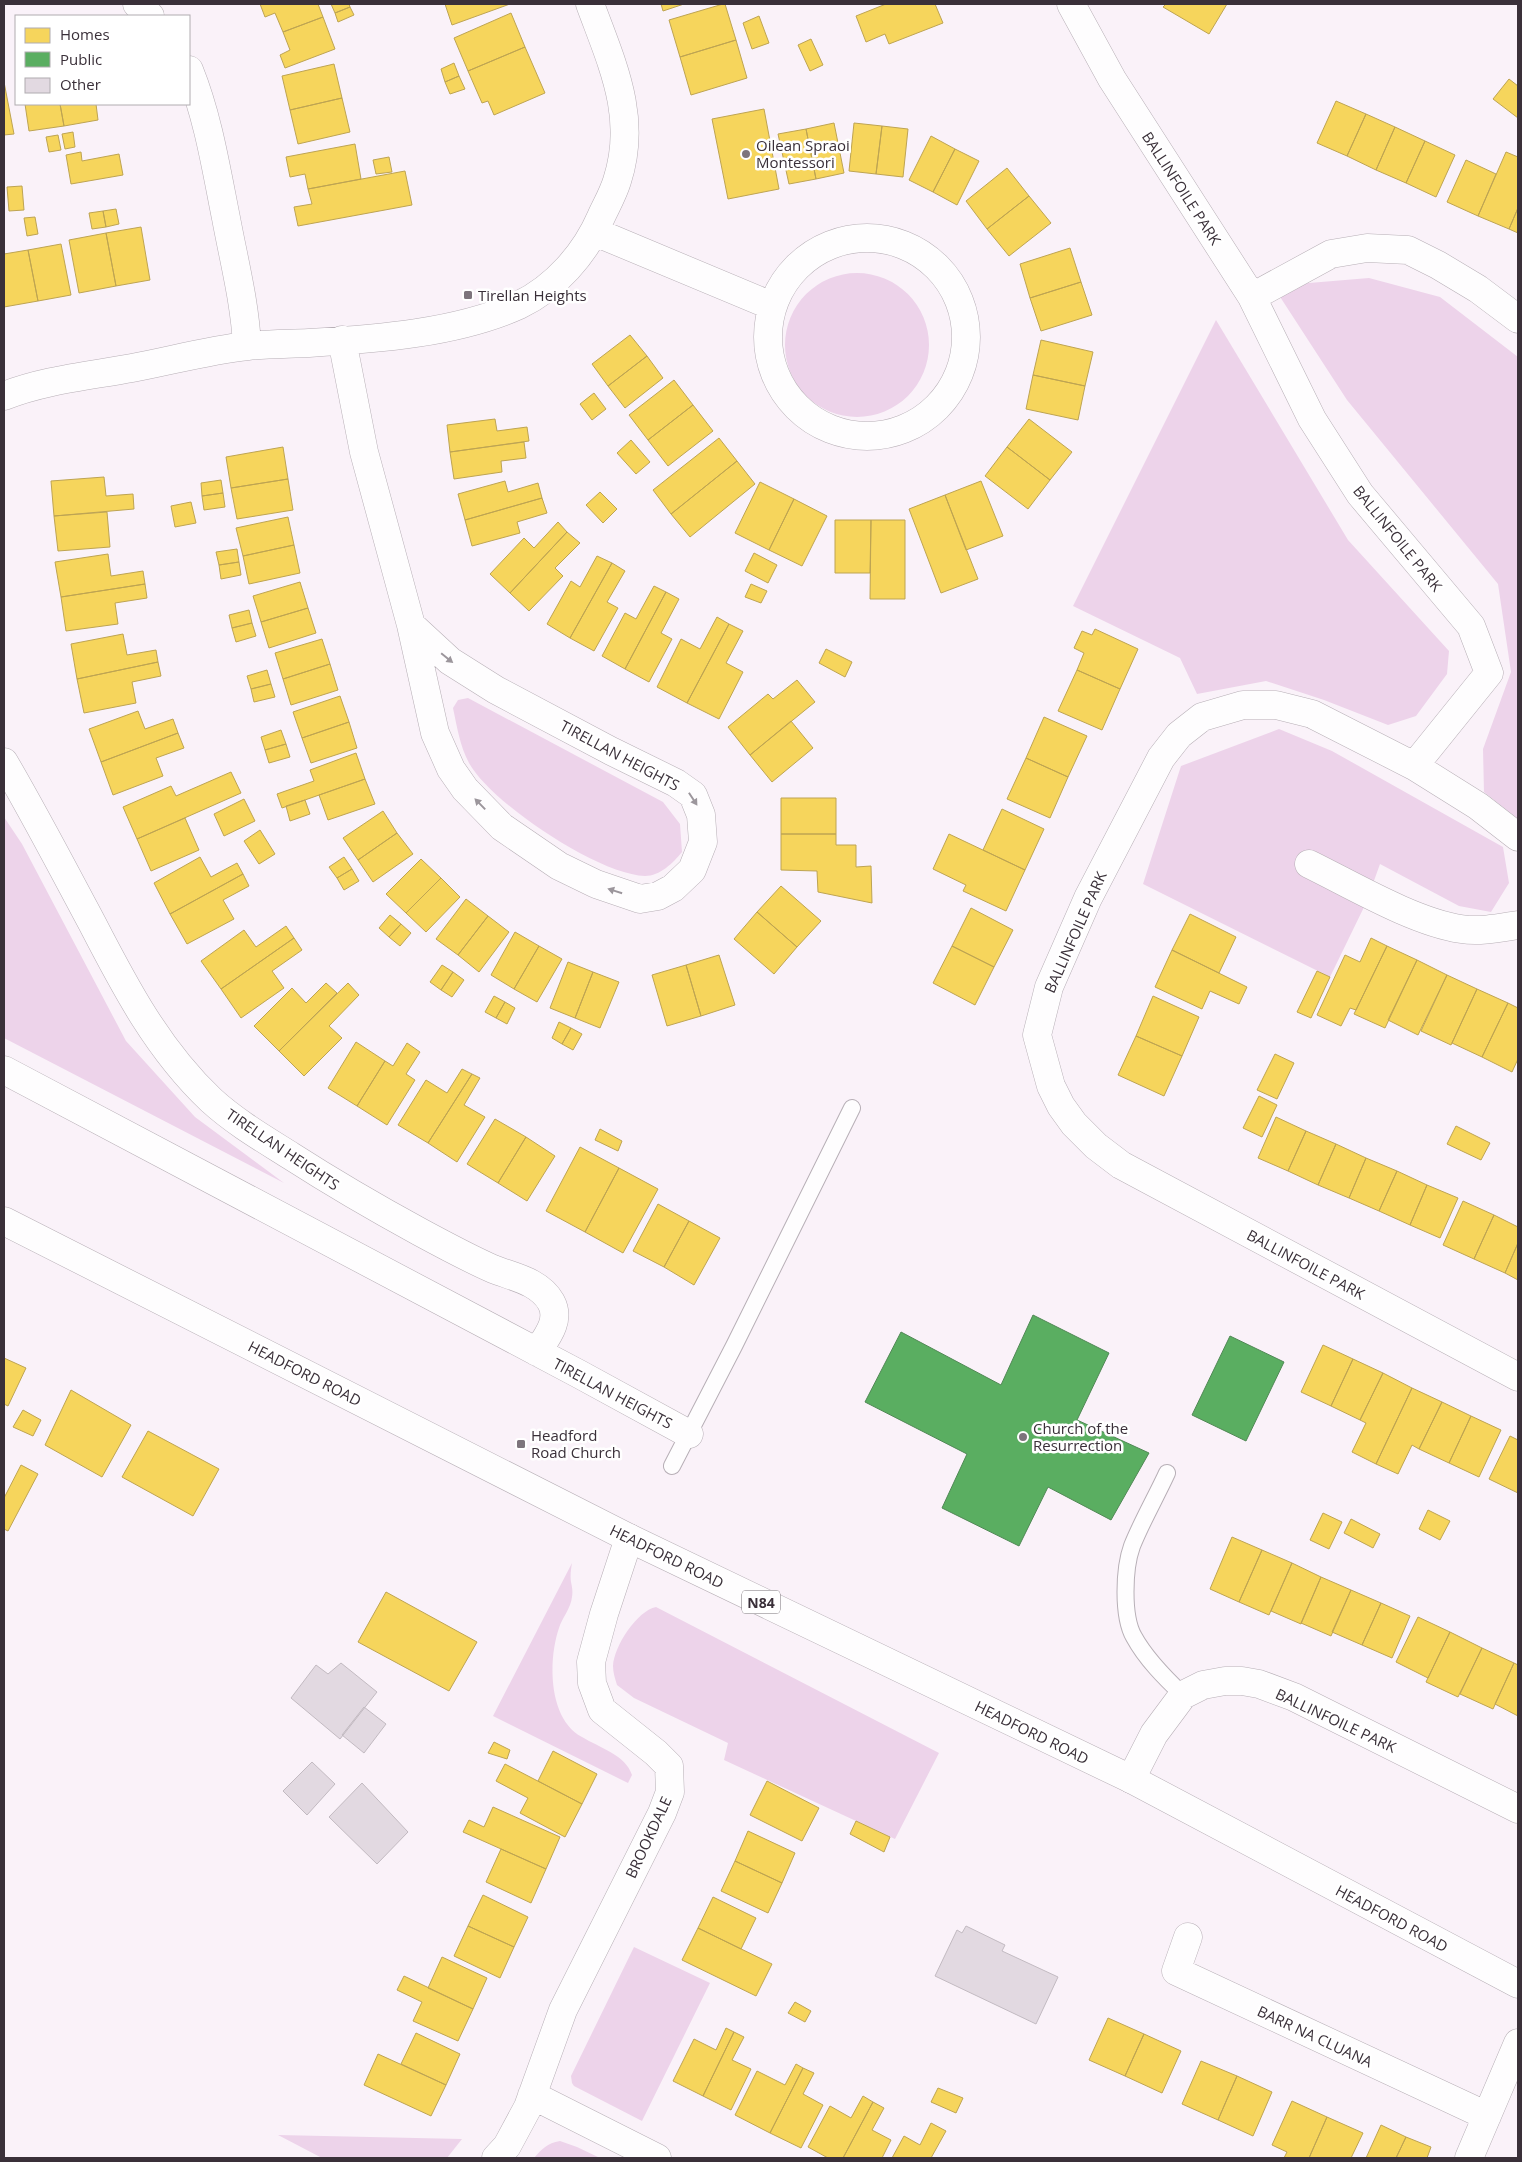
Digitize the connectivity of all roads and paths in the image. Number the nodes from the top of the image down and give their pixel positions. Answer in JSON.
{"nodes":[{"id":1,"x":137,"y":4,"type":"edge"},
{"id":2,"x":590,"y":4,"type":"edge"},
{"id":3,"x":1071,"y":4,"type":"edge"},
{"id":4,"x":149,"y":15,"type":"edge"},
{"id":5,"x":190,"y":73,"type":"edge"},
{"id":6,"x":595,"y":232,"type":"junction"},
{"id":7,"x":1252,"y":297,"type":"junction"},
{"id":8,"x":772,"y":306,"type":"junction"},
{"id":9,"x":1518,"y":319,"type":"edge"},
{"id":10,"x":342,"y":340,"type":"junction"},
{"id":11,"x":247,"y":346,"type":"junction"},
{"id":12,"x":4,"y":396,"type":"edge"},
{"id":13,"x":411,"y":625,"type":"junction"},
{"id":14,"x":4,"y":762,"type":"edge"},
{"id":15,"x":1414,"y":766,"type":"junction"},
{"id":16,"x":1518,"y":837,"type":"edge"},
{"id":17,"x":1309,"y":864,"type":"dead end"},
{"id":18,"x":1518,"y":925,"type":"edge"},
{"id":19,"x":4,"y":1070,"type":"edge"},
{"id":20,"x":852,"y":1108,"type":"dead end"},
{"id":21,"x":4,"y":1221,"type":"edge"},
{"id":22,"x":538,"y":1352,"type":"junction"},
{"id":23,"x":1518,"y":1377,"type":"edge"},
{"id":24,"x":689,"y":1434,"type":"junction"},
{"id":25,"x":672,"y":1466,"type":"dead end"},
{"id":26,"x":1167,"y":1473,"type":"dead end"},
{"id":27,"x":629,"y":1538,"type":"junction"},
{"id":28,"x":1184,"y":1695,"type":"junction"},
{"id":29,"x":1132,"y":1779,"type":"junction"},
{"id":30,"x":1518,"y":1809,"type":"edge"},
{"id":31,"x":1188,"y":1936,"type":"dead end"},
{"id":32,"x":1518,"y":1984,"type":"edge"},
{"id":33,"x":1518,"y":2043,"type":"edge"},
{"id":34,"x":532,"y":2095,"type":"junction"},
{"id":35,"x":1487,"y":2116,"type":"junction"},
{"id":36,"x":496,"y":2158,"type":"edge"},
{"id":37,"x":657,"y":2158,"type":"edge"},
{"id":38,"x":1469,"y":2158,"type":"edge"}],
"edges":[{"from":1,"to":4,"type":"street"},
{"from":2,"to":6,"type":"street"},
{"from":3,"to":7,"type":"street","name":"BALLINFOILE PARK"},
{"from":5,"to":11,"type":"street"},
{"from":6,"to":8,"type":"street"},
{"from":6,"to":10,"type":"street"},
{"from":7,"to":9,"type":"street"},
{"from":7,"to":15,"type":"street","name":"BALLINFOILE PARK"},
{"from":8,"to":8,"type":"street"},
{"from":10,"to":11,"type":"street"},
{"from":10,"to":13,"type":"street","name":"TIRELLAN HEIGHTS"},
{"from":11,"to":12,"type":"street"},
{"from":13,"to":13,"type":"street","name":"TIRELLAN HEIGHTS","one_way":true},
{"from":14,"to":22,"type":"street","name":"TIRELLAN HEIGHTS"},
{"from":15,"to":16,"type":"street","name":"BALLINFOILE PARK"},
{"from":15,"to":23,"type":"street","name":"BALLINFOILE PARK"},
{"from":17,"to":18,"type":"street"},
{"from":19,"to":22,"type":"street","name":"TIRELLAN HEIGHTS"},
{"from":20,"to":24,"type":"lane"},
{"from":21,"to":27,"type":"street","name":"HEADFORD ROAD","number":"N84"},
{"from":22,"to":24,"type":"street","name":"TIRELLAN HEIGHTS"},
{"from":24,"to":25,"type":"lane"},
{"from":26,"to":28,"type":"lane"},
{"from":27,"to":29,"type":"street","name":"HEADFORD ROAD","number":"N84"},
{"from":27,"to":34,"type":"street","name":"BROOKDALE"},
{"from":28,"to":29,"type":"street","name":"BALLINFOILE PARK"},
{"from":28,"to":30,"type":"street","name":"BALLINFOILE PARK"},
{"from":29,"to":32,"type":"street","name":"HEADFORD ROAD","number":"N84"},
{"from":31,"to":35,"type":"street","name":"BARR NA CLUANA"},
{"from":33,"to":35,"type":"street"},
{"from":34,"to":36,"type":"street","name":"BROOKDALE"},
{"from":34,"to":37,"type":"street"},
{"from":35,"to":38,"type":"street"}]}
